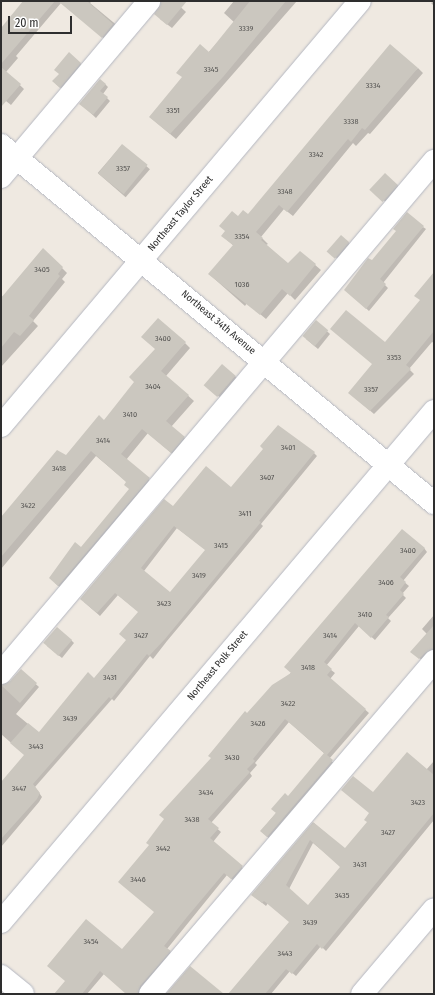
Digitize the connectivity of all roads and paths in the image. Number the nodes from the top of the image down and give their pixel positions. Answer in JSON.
{"nodes":[{"id":1,"x":149,"y":1,"type":"edge"},
{"id":2,"x":360,"y":1,"type":"edge"},
{"id":3,"x":9,"y":152,"type":"edge"},
{"id":4,"x":434,"y":161,"type":"edge"},
{"id":5,"x":1,"y":177,"type":"edge"},
{"id":6,"x":141,"y":261,"type":"junction"},
{"id":7,"x":264,"y":361,"type":"junction"},
{"id":8,"x":434,"y":411,"type":"edge"},
{"id":9,"x":1,"y":426,"type":"edge"},
{"id":10,"x":389,"y":465,"type":"junction"},
{"id":11,"x":434,"y":503,"type":"edge"},
{"id":12,"x":434,"y":661,"type":"edge"},
{"id":13,"x":1,"y":673,"type":"edge"},
{"id":14,"x":434,"y":909,"type":"edge"},
{"id":15,"x":1,"y":922,"type":"edge"},
{"id":16,"x":1,"y":976,"type":"edge"},
{"id":17,"x":23,"y":994,"type":"edge"},
{"id":18,"x":150,"y":994,"type":"edge"},
{"id":19,"x":362,"y":994,"type":"edge"}],
"edges":[{"from":1,"to":3,"type":"street"},
{"from":2,"to":6,"type":"street","name":"Northeast Taylor Street"},
{"from":3,"to":5,"type":"street"},
{"from":3,"to":6,"type":"street","name":"Northeast 34th Avenue"},
{"from":4,"to":7,"type":"street"},
{"from":6,"to":7,"type":"street","name":"Northeast 34th Avenue"},
{"from":6,"to":9,"type":"street","name":"Northeast Taylor Street"},
{"from":7,"to":10,"type":"street","name":"Northeast 34th Avenue"},
{"from":7,"to":13,"type":"street"},
{"from":8,"to":10,"type":"street","name":"Northeast Polk Street"},
{"from":10,"to":11,"type":"street","name":"Northeast 34th Avenue"},
{"from":10,"to":15,"type":"street","name":"Northeast Polk Street"},
{"from":12,"to":18,"type":"street"},
{"from":14,"to":19,"type":"street"},
{"from":16,"to":17,"type":"street"}]}
